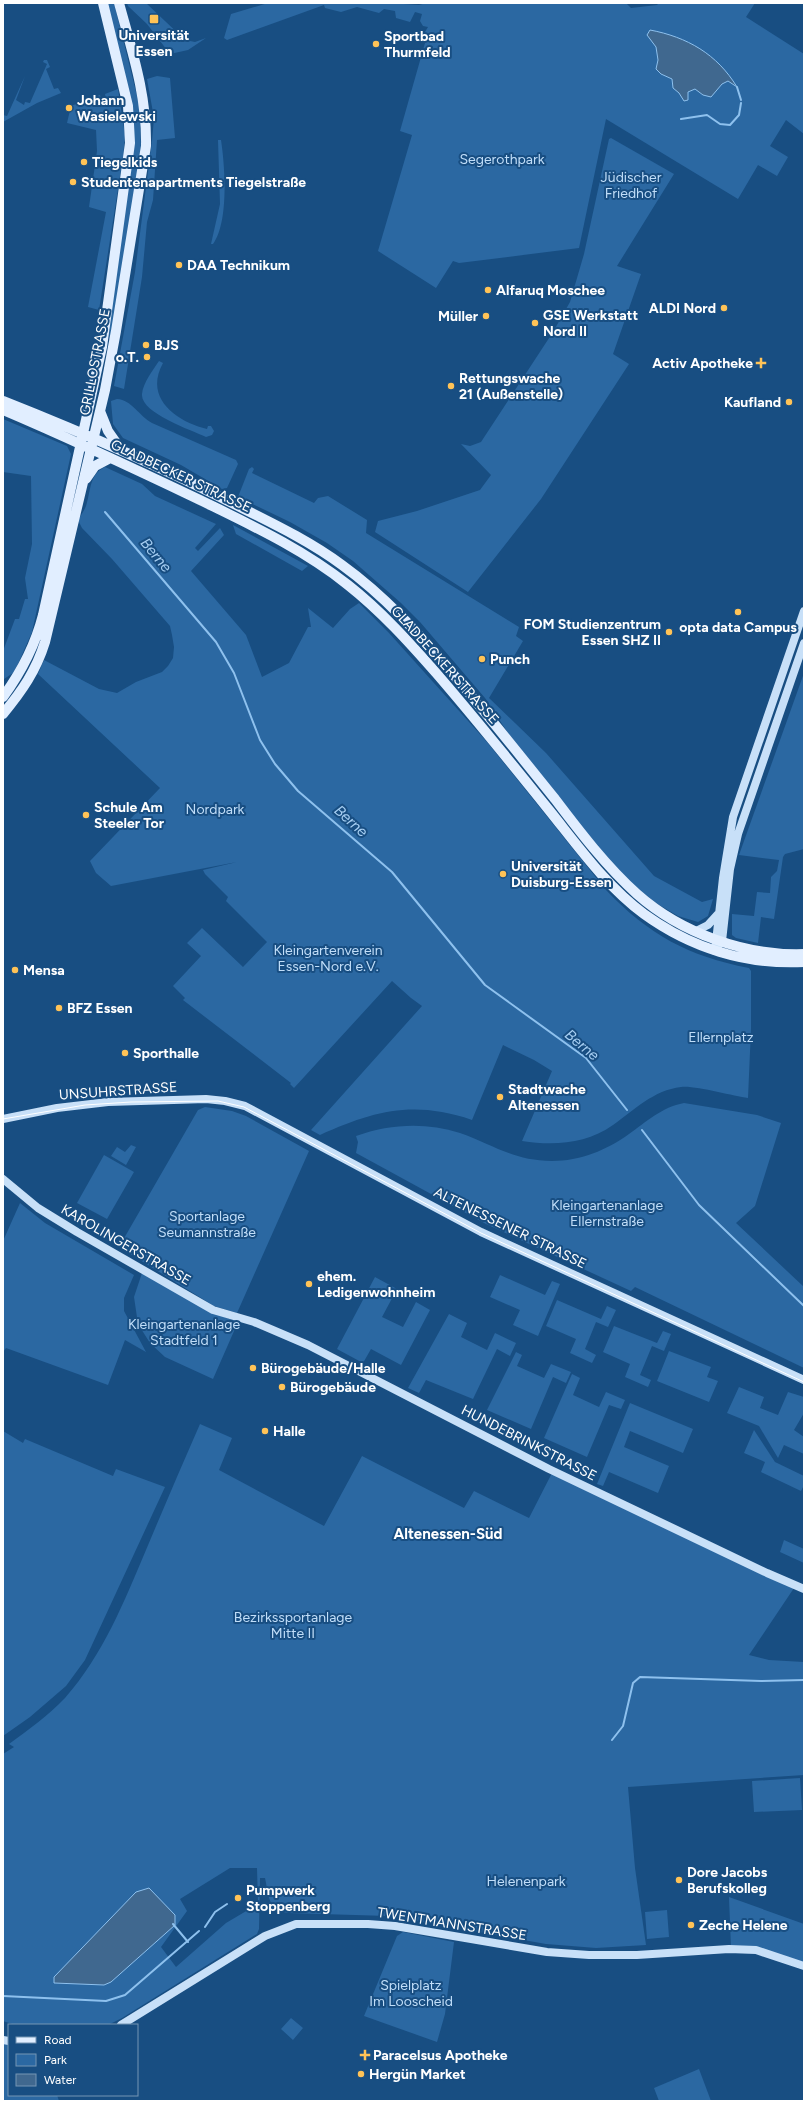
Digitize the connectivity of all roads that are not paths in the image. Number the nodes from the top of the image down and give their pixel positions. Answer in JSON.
{"nodes":[{"id":1,"x":103,"y":3,"type":"edge"},
{"id":2,"x":119,"y":3,"type":"edge"},
{"id":3,"x":3,"y":401,"type":"edge"},
{"id":4,"x":3,"y":410,"type":"edge"},
{"id":5,"x":100,"y":411,"type":"junction"},
{"id":6,"x":82,"y":439,"type":"junction"},
{"id":7,"x":93,"y":439,"type":"junction"},
{"id":8,"x":90,"y":449,"type":"junction"},
{"id":9,"x":122,"y":450,"type":"junction"},
{"id":10,"x":110,"y":458,"type":"junction"},
{"id":11,"x":83,"y":482,"type":"junction"},
{"id":12,"x":804,"y":610,"type":"edge"},
{"id":13,"x":804,"y":643,"type":"edge"},
{"id":14,"x":784,"y":666,"type":"junction"},
{"id":15,"x":792,"y":678,"type":"junction"},
{"id":16,"x":3,"y":697,"type":"edge"},
{"id":17,"x":3,"y":714,"type":"edge"},
{"id":18,"x":732,"y":817,"type":"junction"},
{"id":19,"x":742,"y":820,"type":"junction"},
{"id":20,"x":738,"y":834,"type":"junction"},
{"id":21,"x":728,"y":840,"type":"junction"},
{"id":22,"x":719,"y":913,"type":"junction"},
{"id":23,"x":696,"y":931,"type":"junction"},
{"id":24,"x":723,"y":941,"type":"junction"},
{"id":25,"x":715,"y":951,"type":"junction"},
{"id":26,"x":804,"y":954,"type":"edge"},
{"id":27,"x":804,"y":962,"type":"edge"},
{"id":28,"x":206,"y":1099,"type":"joint"},
{"id":29,"x":5,"y":1117,"type":"edge"},
{"id":30,"x":3,"y":1179,"type":"edge"},
{"id":31,"x":245,"y":1318,"type":"joint"},
{"id":32,"x":804,"y":1380,"type":"edge"},
{"id":33,"x":804,"y":1589,"type":"edge"},
{"id":34,"x":804,"y":1966,"type":"edge"},
{"id":35,"x":122,"y":2024,"type":"edge"}],
"edges":[{"from":1,"to":6,"type":"main road","name":"GRILLOSTRASSE"},
{"from":2,"to":5,"type":"main road","name":"GRILLOSTRASSE"},
{"from":3,"to":6,"type":"main road","name":"GLADBECKER STRASSE"},
{"from":4,"to":6,"type":"main road","name":"GLADBECKER STRASSE"},
{"from":5,"to":7,"type":"main road","name":"GRILLOSTRASSE"},
{"from":5,"to":9,"type":"main road"},
{"from":6,"to":7,"type":"main road","name":"GLADBECKER STRASSE"},
{"from":6,"to":8,"type":"main road","name":"GLADBECKER STRASSE"},
{"from":6,"to":16,"type":"main road","name":"GRILLOSTRASSE"},
{"from":7,"to":8,"type":"main road","name":"GRILLOSTRASSE"},
{"from":7,"to":9,"type":"main road","name":"GLADBECKER STRASSE"},
{"from":8,"to":10,"type":"main road","name":"GLADBECKER STRASSE"},
{"from":8,"to":11,"type":"main road","name":"GRILLOSTRASSE"},
{"from":9,"to":23,"type":"main road","name":"GLADBECKER STRASSE"},
{"from":10,"to":11,"type":"main road"},
{"from":10,"to":25,"type":"main road","name":"GLADBECKER STRASSE"},
{"from":11,"to":17,"type":"main road","name":"GRILLOSTRASSE"},
{"from":12,"to":14,"type":"street"},
{"from":13,"to":15,"type":"street"},
{"from":14,"to":15,"type":"street"},
{"from":14,"to":18,"type":"street"},
{"from":15,"to":19,"type":"street"},
{"from":18,"to":19,"type":"street"},
{"from":18,"to":21,"type":"street"},
{"from":19,"to":20,"type":"street"},
{"from":20,"to":21,"type":"street"},
{"from":20,"to":24,"type":"street"},
{"from":21,"to":22,"type":"street"},
{"from":22,"to":23,"type":"street"},
{"from":22,"to":24,"type":"street"},
{"from":23,"to":24,"type":"main road","name":"GLADBECKER STRASSE"},
{"from":24,"to":25,"type":"street"},
{"from":24,"to":26,"type":"main road","name":"GLADBECKER STRASSE"},
{"from":25,"to":27,"type":"main road","name":"GLADBECKER STRASSE"},
{"from":28,"to":29,"type":"street","name":"UNSUHRSTRASSE"},
{"from":28,"to":32,"type":"street","name":"ALTENESSENER STRASSE"},
{"from":30,"to":31,"type":"street","name":"KAROLINGERSTRASSE"},
{"from":31,"to":33,"type":"street","name":"HUNDEBRINKSTRASSE"},
{"from":34,"to":35,"type":"street","name":"TWENTMANNSTRASSE"}]}
